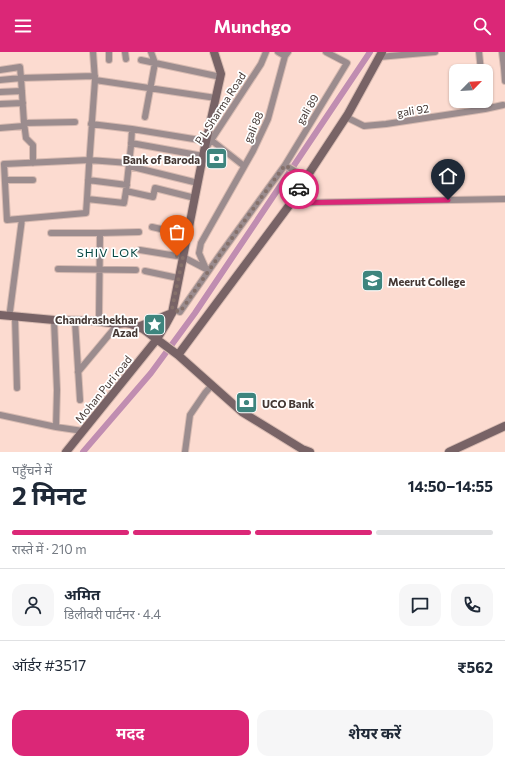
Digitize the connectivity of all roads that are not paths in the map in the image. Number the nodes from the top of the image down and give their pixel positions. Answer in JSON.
{"nodes":[{"id":1,"x":93,"y":52,"type":"edge"},
{"id":2,"x":108,"y":52,"type":"edge"},
{"id":3,"x":126,"y":52,"type":"edge"},
{"id":4,"x":151,"y":52,"type":"edge"},
{"id":5,"x":214,"y":52,"type":"edge"},
{"id":6,"x":266,"y":52,"type":"edge"},
{"id":7,"x":278,"y":52,"type":"edge"},
{"id":8,"x":326,"y":52,"type":"edge"},
{"id":9,"x":435,"y":52,"type":"edge"},
{"id":10,"x":479,"y":52,"type":"edge"},
{"id":11,"x":502,"y":52,"type":"edge"},
{"id":12,"x":287,"y":54,"type":"edge"},
{"id":13,"x":380,"y":54,"type":"edge"},
{"id":14,"x":126,"y":59,"type":"dead end"},
{"id":15,"x":109,"y":60,"type":"dead end"},
{"id":16,"x":140,"y":60,"type":"dead end"},
{"id":17,"x":155,"y":63,"type":"junction"},
{"id":18,"x":480,"y":64,"type":"edge"},
{"id":19,"x":504,"y":68,"type":"edge"},
{"id":20,"x":0,"y":70,"type":"edge"},
{"id":21,"x":221,"y":77,"type":"junction"},
{"id":22,"x":21,"y":78,"type":"junction"},
{"id":23,"x":95,"y":78,"type":"junction"},
{"id":24,"x":0,"y":80,"type":"edge"},
{"id":25,"x":505,"y":81,"type":"edge"},
{"id":26,"x":151,"y":88,"type":"junction"},
{"id":27,"x":22,"y":91,"type":"junction"},
{"id":28,"x":0,"y":92,"type":"edge"},
{"id":29,"x":216,"y":98,"type":"junction"},
{"id":30,"x":23,"y":103,"type":"junction"},
{"id":31,"x":0,"y":104,"type":"edge"},
{"id":32,"x":503,"y":105,"type":"dead end"},
{"id":33,"x":485,"y":109,"type":"joint"},
{"id":34,"x":146,"y":117,"type":"dead end"},
{"id":35,"x":346,"y":117,"type":"junction"},
{"id":36,"x":75,"y":122,"type":"dead end"},
{"id":37,"x":24,"y":123,"type":"junction"},
{"id":38,"x":92,"y":124,"type":"junction"},
{"id":39,"x":0,"y":128,"type":"edge"},
{"id":40,"x":132,"y":129,"type":"junction"},
{"id":41,"x":209,"y":141,"type":"junction"},
{"id":42,"x":132,"y":143,"type":"junction"},
{"id":43,"x":203,"y":154,"type":"junction"},
{"id":44,"x":89,"y":160,"type":"junction"},
{"id":45,"x":33,"y":162,"type":"junction"},
{"id":46,"x":129,"y":164,"type":"junction"},
{"id":47,"x":285,"y":165,"type":"junction"},
{"id":48,"x":244,"y":166,"type":"junction"},
{"id":49,"x":306,"y":178,"type":"junction"},
{"id":50,"x":5,"y":180,"type":"junction"},
{"id":51,"x":33,"y":180,"type":"dead end"},
{"id":52,"x":88,"y":180,"type":"junction"},
{"id":53,"x":198,"y":183,"type":"junction"},
{"id":54,"x":127,"y":188,"type":"junction"},
{"id":55,"x":194,"y":198,"type":"junction"},
{"id":56,"x":87,"y":199,"type":"junction"},
{"id":57,"x":505,"y":199,"type":"edge"},
{"id":58,"x":291,"y":203,"type":"junction"},
{"id":59,"x":22,"y":219,"type":"junction"},
{"id":60,"x":152,"y":227,"type":"dead end"},
{"id":61,"x":51,"y":232,"type":"dead end"},
{"id":62,"x":139,"y":232,"type":"dead end"},
{"id":63,"x":100,"y":233,"type":"junction"},
{"id":64,"x":187,"y":235,"type":"junction"},
{"id":65,"x":140,"y":250,"type":"dead end"},
{"id":66,"x":183,"y":257,"type":"junction"},
{"id":67,"x":58,"y":270,"type":"dead end"},
{"id":68,"x":100,"y":270,"type":"junction"},
{"id":69,"x":136,"y":270,"type":"dead end"},
{"id":70,"x":145,"y":271,"type":"dead end"},
{"id":71,"x":178,"y":278,"type":"junction"},
{"id":72,"x":0,"y":309,"type":"edge"},
{"id":73,"x":172,"y":311,"type":"junction"},
{"id":74,"x":12,"y":314,"type":"junction"},
{"id":75,"x":0,"y":315,"type":"edge"},
{"id":76,"x":99,"y":317,"type":"junction"},
{"id":77,"x":54,"y":320,"type":"junction"},
{"id":78,"x":76,"y":321,"type":"junction"},
{"id":79,"x":122,"y":324,"type":"junction"},
{"id":80,"x":138,"y":327,"type":"junction"},
{"id":81,"x":157,"y":339,"type":"junction"},
{"id":82,"x":175,"y":353,"type":"junction"},
{"id":83,"x":78,"y":372,"type":"junction"},
{"id":84,"x":212,"y":385,"type":"junction"},
{"id":85,"x":17,"y":388,"type":"dead end"},
{"id":86,"x":80,"y":400,"type":"dead end"},
{"id":87,"x":0,"y":415,"type":"edge"},
{"id":88,"x":505,"y":426,"type":"edge"},
{"id":89,"x":56,"y":427,"type":"junction"},
{"id":90,"x":83,"y":431,"type":"junction"},
{"id":91,"x":461,"y":449,"type":"edge"},
{"id":92,"x":66,"y":452,"type":"edge"},
{"id":93,"x":185,"y":452,"type":"edge"},
{"id":94,"x":310,"y":452,"type":"edge"},
{"id":95,"x":449,"y":452,"type":"edge"}],
"edges":[{"from":1,"to":23,"type":"street"},
{"from":2,"to":15,"type":"street"},
{"from":3,"to":14,"type":"street"},
{"from":4,"to":17,"type":"street"},
{"from":5,"to":21,"type":"street"},
{"from":6,"to":41,"type":"street","name":"P L Sharma Road"},
{"from":7,"to":12,"type":"street"},
{"from":8,"to":47,"type":"street","name":"gali 89"},
{"from":9,"to":13,"type":"street"},
{"from":10,"to":18,"type":"street"},
{"from":11,"to":19,"type":"street"},
{"from":12,"to":48,"type":"street","name":"gali 88"},
{"from":13,"to":35,"type":"street"},
{"from":16,"to":17,"type":"street"},
{"from":17,"to":21,"type":"street"},
{"from":17,"to":26,"type":"street"},
{"from":19,"to":25,"type":"street"},
{"from":20,"to":22,"type":"street"},
{"from":21,"to":29,"type":"street","name":"P L Sharma Road"},
{"from":22,"to":23,"type":"street"},
{"from":22,"to":24,"type":"street"},
{"from":22,"to":27,"type":"street"},
{"from":23,"to":26,"type":"street"},
{"from":23,"to":38,"type":"street"},
{"from":26,"to":29,"type":"street"},
{"from":26,"to":34,"type":"street"},
{"from":27,"to":28,"type":"street"},
{"from":27,"to":30,"type":"street"},
{"from":29,"to":41,"type":"street","name":"P L Sharma Road"},
{"from":30,"to":31,"type":"street"},
{"from":30,"to":37,"type":"street"},
{"from":32,"to":33,"type":"street","name":"gali 92"},
{"from":33,"to":35,"type":"street","name":"gali 92"},
{"from":35,"to":49,"type":"street"},
{"from":36,"to":37,"type":"street"},
{"from":37,"to":39,"type":"street"},
{"from":37,"to":45,"type":"street"},
{"from":38,"to":40,"type":"street"},
{"from":38,"to":44,"type":"street"},
{"from":40,"to":41,"type":"street"},
{"from":40,"to":42,"type":"street"},
{"from":41,"to":43,"type":"street","name":"P L Sharma Road"},
{"from":41,"to":48,"type":"street"},
{"from":42,"to":43,"type":"street"},
{"from":42,"to":46,"type":"street"},
{"from":43,"to":53,"type":"street","name":"P L Sharma Road"},
{"from":44,"to":45,"type":"street"},
{"from":44,"to":46,"type":"street"},
{"from":44,"to":52,"type":"street"},
{"from":45,"to":50,"type":"street"},
{"from":46,"to":53,"type":"street"},
{"from":46,"to":54,"type":"street"},
{"from":47,"to":49,"type":"street"},
{"from":47,"to":73,"type":"street"},
{"from":48,"to":66,"type":"street","name":"gali 88"},
{"from":49,"to":58,"type":"street"},
{"from":50,"to":51,"type":"street"},
{"from":50,"to":59,"type":"street"},
{"from":52,"to":54,"type":"street"},
{"from":52,"to":56,"type":"street"},
{"from":53,"to":55,"type":"street","name":"P L Sharma Road"},
{"from":54,"to":55,"type":"street"},
{"from":54,"to":56,"type":"street"},
{"from":55,"to":64,"type":"street","name":"P L Sharma Road"},
{"from":56,"to":59,"type":"street"},
{"from":57,"to":58,"type":"street"},
{"from":58,"to":82,"type":"street"},
{"from":59,"to":74,"type":"street"},
{"from":60,"to":64,"type":"street"},
{"from":61,"to":63,"type":"street"},
{"from":62,"to":63,"type":"street"},
{"from":63,"to":68,"type":"street"},
{"from":64,"to":66,"type":"street","name":"P L Sharma Road"},
{"from":65,"to":66,"type":"street"},
{"from":66,"to":71,"type":"street","name":"P L Sharma Road"},
{"from":67,"to":68,"type":"street"},
{"from":68,"to":69,"type":"street"},
{"from":68,"to":76,"type":"street"},
{"from":70,"to":71,"type":"street"},
{"from":71,"to":73,"type":"street","name":"P L Sharma Road"},
{"from":72,"to":74,"type":"street"},
{"from":73,"to":80,"type":"street"},
{"from":73,"to":81,"type":"street","name":"P L Sharma Road"},
{"from":74,"to":75,"type":"street"},
{"from":74,"to":76,"type":"street"},
{"from":74,"to":77,"type":"street"},
{"from":74,"to":85,"type":"street"},
{"from":76,"to":79,"type":"street"},
{"from":77,"to":78,"type":"street"},
{"from":77,"to":89,"type":"street"},
{"from":78,"to":79,"type":"street"},
{"from":78,"to":83,"type":"street"},
{"from":79,"to":80,"type":"street"},
{"from":79,"to":83,"type":"street"},
{"from":80,"to":81,"type":"street"},
{"from":81,"to":82,"type":"street"},
{"from":81,"to":90,"type":"street","name":"Mohan Puri road"},
{"from":82,"to":84,"type":"street"},
{"from":83,"to":86,"type":"street"},
{"from":84,"to":93,"type":"street"},
{"from":84,"to":94,"type":"street"},
{"from":87,"to":89,"type":"street"},
{"from":88,"to":91,"type":"street"},
{"from":89,"to":90,"type":"street"},
{"from":90,"to":92,"type":"street","name":"Mohan Puri road"},
{"from":91,"to":95,"type":"street"}]}
